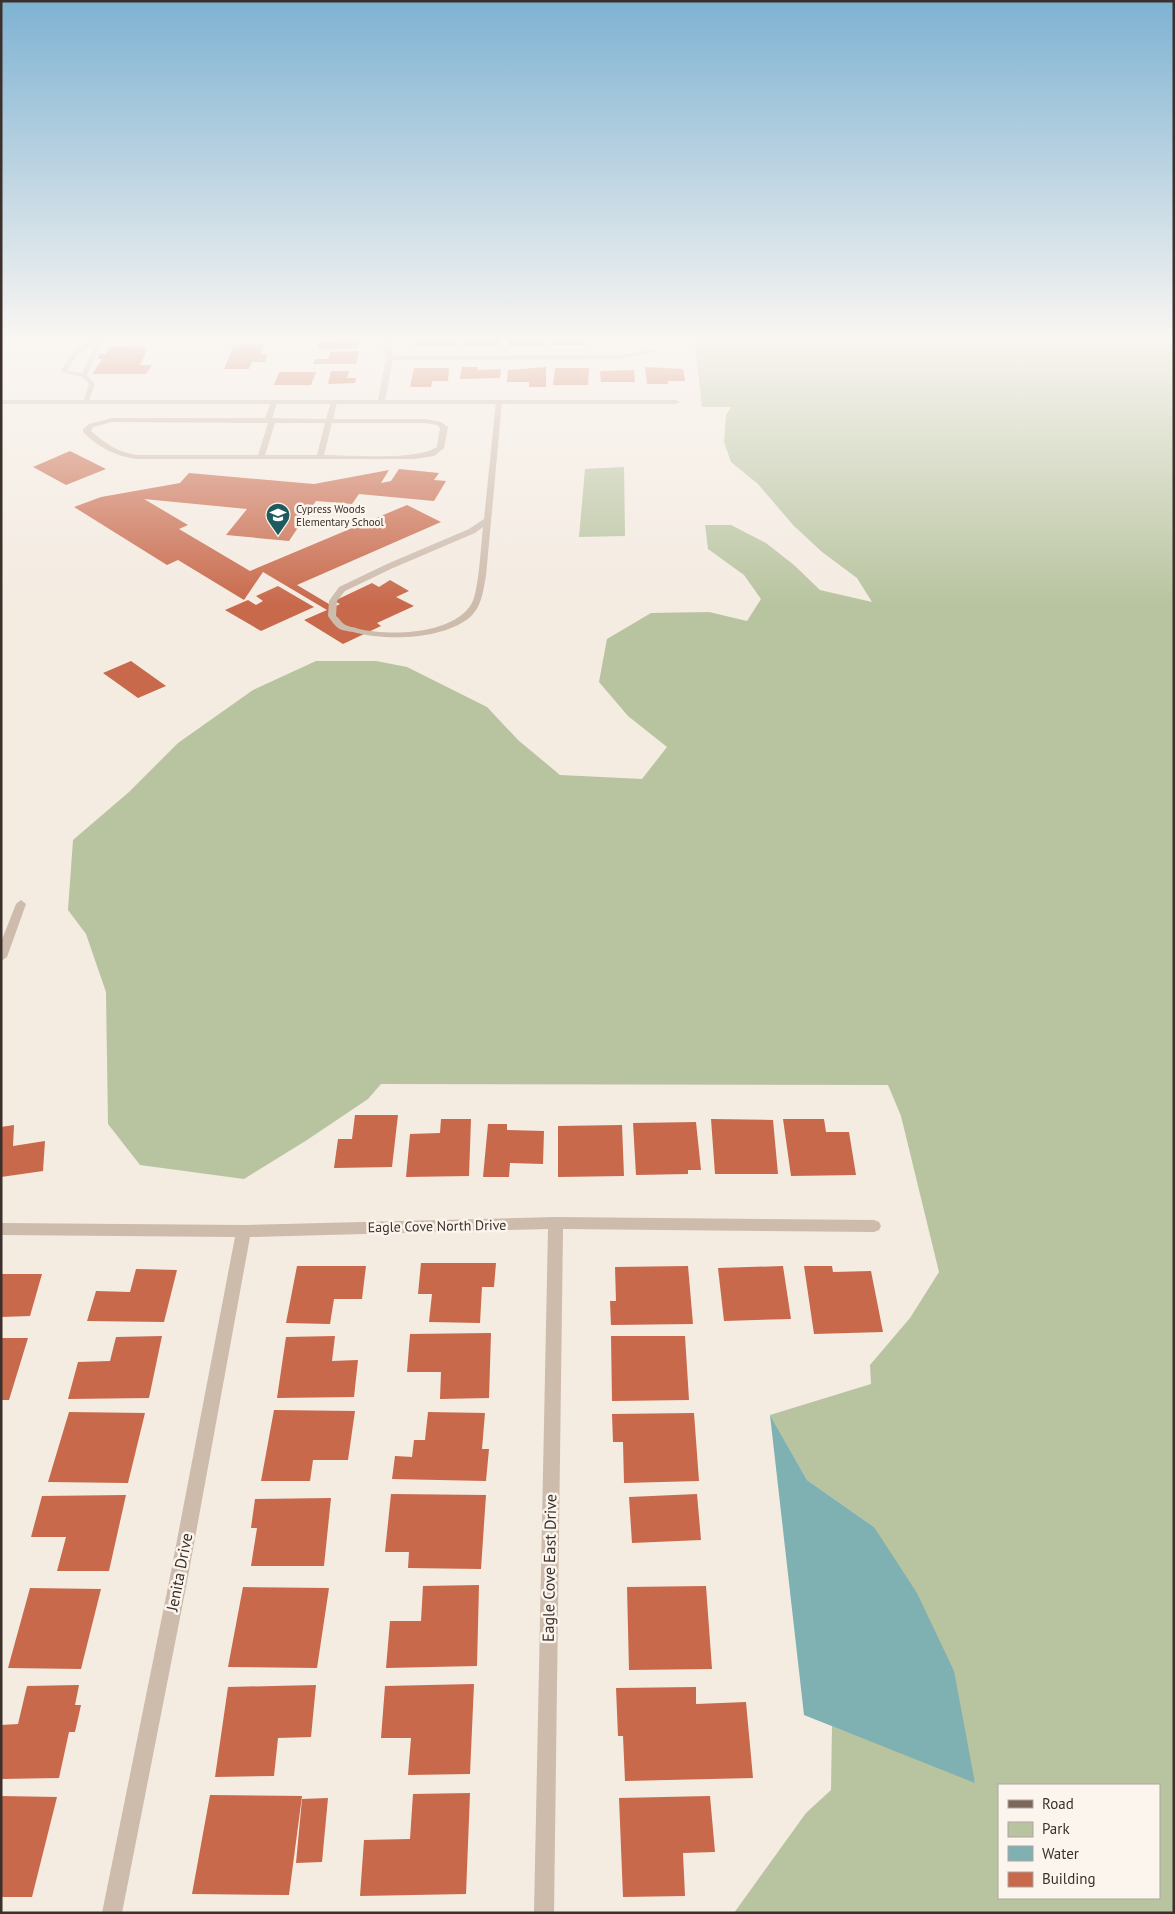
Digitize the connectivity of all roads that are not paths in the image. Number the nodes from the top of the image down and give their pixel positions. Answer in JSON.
{"nodes":[{"id":1,"x":90,"y":426,"type":"edge"},
{"id":2,"x":268,"y":426,"type":"edge"},
{"id":3,"x":328,"y":426,"type":"edge"},
{"id":4,"x":443,"y":426,"type":"edge"},
{"id":5,"x":497,"y":426,"type":"edge"},
{"id":6,"x":261,"y":457,"type":"junction"},
{"id":7,"x":320,"y":457,"type":"junction"},
{"id":8,"x":487,"y":520,"type":"junction"},
{"id":9,"x":21,"y":904,"type":"dead end"},
{"id":10,"x":1,"y":957,"type":"edge"},
{"id":11,"x":556,"y":1223,"type":"junction"},
{"id":12,"x":874,"y":1226,"type":"dead end"},
{"id":13,"x":1,"y":1230,"type":"edge"},
{"id":14,"x":244,"y":1231,"type":"junction"},
{"id":15,"x":112,"y":1913,"type":"edge"},
{"id":16,"x":544,"y":1913,"type":"edge"}],
"edges":[{"from":1,"to":6,"type":"lane"},
{"from":2,"to":6,"type":"lane"},
{"from":3,"to":7,"type":"lane"},
{"from":4,"to":7,"type":"lane"},
{"from":5,"to":8,"type":"lane"},
{"from":6,"to":7,"type":"lane"},
{"from":8,"to":8,"type":"lane"},
{"from":9,"to":10,"type":"lane"},
{"from":11,"to":12,"type":"street","name":"Eagle Cove North Drive"},
{"from":11,"to":14,"type":"street","name":"Eagle Cove North Drive"},
{"from":11,"to":16,"type":"street","name":"Eagle Cove East Drive"},
{"from":13,"to":14,"type":"street","name":"Eagle Cove North Drive"},
{"from":14,"to":15,"type":"street","name":"Jenita Drive"}]}
